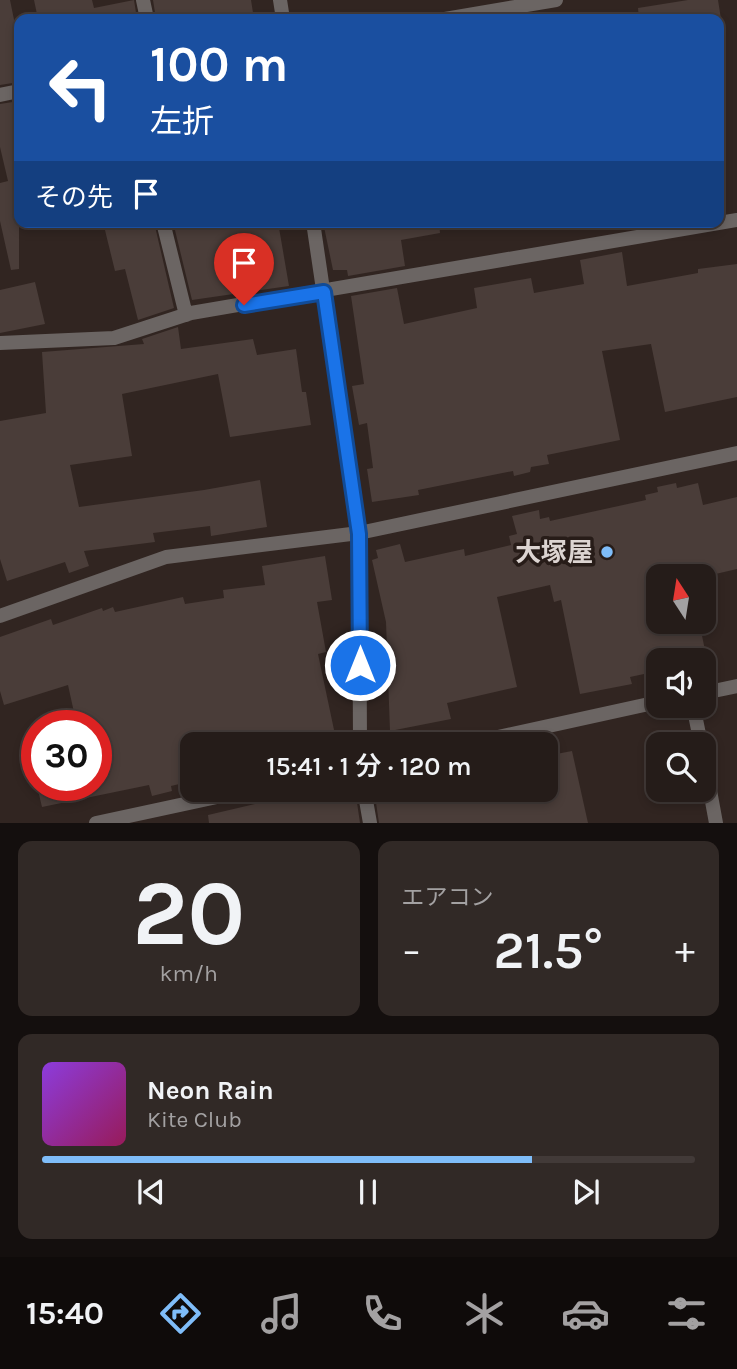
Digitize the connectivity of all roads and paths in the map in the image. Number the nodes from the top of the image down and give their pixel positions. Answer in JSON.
{"nodes":[{"id":1,"x":556,"y":0,"type":"edge"},
{"id":2,"x":474,"y":14,"type":"edge"},
{"id":3,"x":164,"y":228,"type":"edge"},
{"id":4,"x":314,"y":228,"type":"edge"},
{"id":5,"x":691,"y":228,"type":"edge"},
{"id":6,"x":324,"y":292,"type":"junction"},
{"id":7,"x":186,"y":315,"type":"junction"},
{"id":8,"x":0,"y":343,"type":"edge"},
{"id":9,"x":737,"y":453,"type":"edge"},
{"id":10,"x":359,"y":534,"type":"junction"},
{"id":11,"x":0,"y":616,"type":"edge"},
{"id":12,"x":737,"y":686,"type":"edge"},
{"id":13,"x":716,"y":690,"type":"edge"},
{"id":14,"x":646,"y":705,"type":"edge"},
{"id":15,"x":360,"y":732,"type":"edge"},
{"id":16,"x":521,"y":732,"type":"edge"},
{"id":17,"x":194,"y":802,"type":"edge"},
{"id":18,"x":366,"y":802,"type":"edge"},
{"id":19,"x":712,"y":802,"type":"edge"},
{"id":20,"x":96,"y":823,"type":"edge"},
{"id":21,"x":370,"y":823,"type":"edge"},
{"id":22,"x":716,"y":823,"type":"edge"}],
"edges":[{"from":1,"to":2,"type":"street"},
{"from":3,"to":7,"type":"street"},
{"from":4,"to":6,"type":"street"},
{"from":5,"to":6,"type":"street"},
{"from":6,"to":7,"type":"street"},
{"from":6,"to":10,"type":"street"},
{"from":7,"to":8,"type":"street"},
{"from":9,"to":10,"type":"street"},
{"from":10,"to":11,"type":"street"},
{"from":10,"to":15,"type":"street"},
{"from":12,"to":13,"type":"street"},
{"from":14,"to":16,"type":"street"},
{"from":17,"to":20,"type":"street"},
{"from":18,"to":21,"type":"street"},
{"from":19,"to":22,"type":"street"}]}
